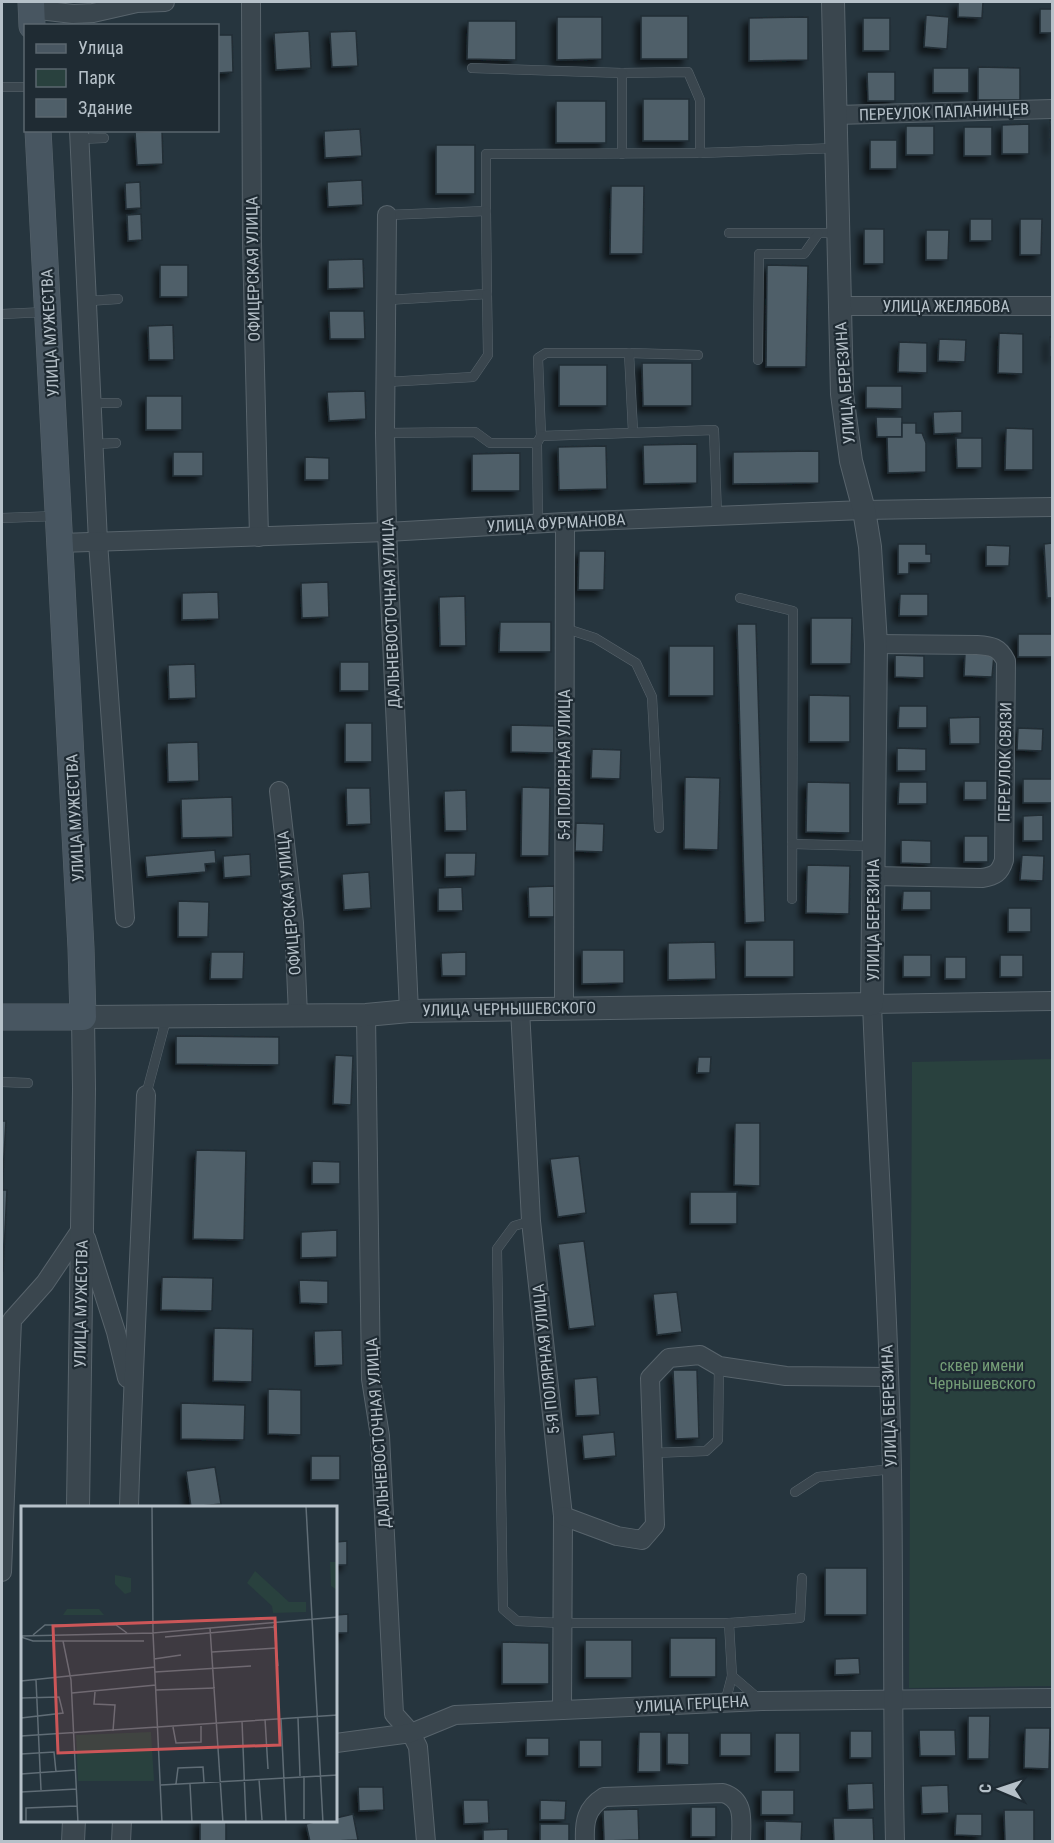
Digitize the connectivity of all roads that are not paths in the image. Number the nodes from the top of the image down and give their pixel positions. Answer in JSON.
{"nodes":[{"id":1,"x":165,"y":2,"type":"edge"},
{"id":2,"x":250,"y":2,"type":"edge"},
{"id":3,"x":833,"y":2,"type":"edge"},
{"id":4,"x":31,"y":12,"type":"edge"},
{"id":5,"x":74,"y":20,"type":"edge"},
{"id":6,"x":472,"y":68,"type":"dead end"},
{"id":7,"x":622,"y":73,"type":"junction"},
{"id":8,"x":2,"y":87,"type":"edge"},
{"id":9,"x":24,"y":87,"type":"edge"},
{"id":10,"x":1053,"y":109,"type":"edge"},
{"id":11,"x":836,"y":115,"type":"junction"},
{"id":12,"x":38,"y":132,"type":"edge"},
{"id":13,"x":79,"y":135,"type":"edge"},
{"id":14,"x":104,"y":138,"type":"dead end"},
{"id":15,"x":836,"y":148,"type":"junction"},
{"id":16,"x":700,"y":153,"type":"junction"},
{"id":17,"x":622,"y":154,"type":"junction"},
{"id":18,"x":486,"y":211,"type":"junction"},
{"id":19,"x":387,"y":214,"type":"joint"},
{"id":20,"x":729,"y":233,"type":"dead end"},
{"id":21,"x":827,"y":233,"type":"junction"},
{"id":22,"x":487,"y":294,"type":"junction"},
{"id":23,"x":118,"y":299,"type":"dead end"},
{"id":24,"x":387,"y":300,"type":"junction"},
{"id":25,"x":88,"y":301,"type":"junction"},
{"id":26,"x":840,"y":306,"type":"junction"},
{"id":27,"x":1053,"y":306,"type":"edge"},
{"id":28,"x":49,"y":311,"type":"junction"},
{"id":29,"x":2,"y":314,"type":"edge"},
{"id":30,"x":628,"y":353,"type":"junction"},
{"id":31,"x":698,"y":355,"type":"dead end"},
{"id":32,"x":758,"y":360,"type":"dead end"},
{"id":33,"x":386,"y":382,"type":"junction"},
{"id":34,"x":93,"y":403,"type":"junction"},
{"id":35,"x":117,"y":403,"type":"dead end"},
{"id":36,"x":633,"y":432,"type":"junction"},
{"id":37,"x":385,"y":433,"type":"junction"},
{"id":38,"x":539,"y":439,"type":"junction"},
{"id":39,"x":116,"y":443,"type":"dead end"},
{"id":40,"x":94,"y":444,"type":"junction"},
{"id":41,"x":1053,"y":507,"type":"edge"},
{"id":42,"x":864,"y":510,"type":"junction"},
{"id":43,"x":59,"y":516,"type":"junction"},
{"id":44,"x":717,"y":516,"type":"junction"},
{"id":45,"x":2,"y":518,"type":"edge"},
{"id":46,"x":565,"y":522,"type":"junction"},
{"id":47,"x":538,"y":523,"type":"junction"},
{"id":48,"x":387,"y":532,"type":"junction"},
{"id":49,"x":259,"y":537,"type":"junction"},
{"id":50,"x":99,"y":542,"type":"junction"},
{"id":51,"x":60,"y":543,"type":"junction"},
{"id":52,"x":740,"y":598,"type":"dead end"},
{"id":53,"x":564,"y":628,"type":"junction"},
{"id":54,"x":876,"y":644,"type":"junction"},
{"id":55,"x":279,"y":791,"type":"dead end"},
{"id":56,"x":659,"y":828,"type":"dead end"},
{"id":57,"x":792,"y":844,"type":"junction"},
{"id":58,"x":873,"y":846,"type":"junction"},
{"id":59,"x":873,"y":876,"type":"junction"},
{"id":60,"x":792,"y":899,"type":"dead end"},
{"id":61,"x":125,"y":918,"type":"dead end"},
{"id":62,"x":1053,"y":1001,"type":"edge"},
{"id":63,"x":872,"y":1004,"type":"junction"},
{"id":64,"x":564,"y":1007,"type":"junction"},
{"id":65,"x":520,"y":1009,"type":"junction"},
{"id":66,"x":409,"y":1011,"type":"junction"},
{"id":67,"x":167,"y":1015,"type":"junction"},
{"id":68,"x":298,"y":1015,"type":"junction"},
{"id":69,"x":366,"y":1015,"type":"junction"},
{"id":70,"x":2,"y":1017,"type":"edge"},
{"id":71,"x":83,"y":1017,"type":"junction"},
{"id":72,"x":2,"y":1082,"type":"edge"},
{"id":73,"x":28,"y":1083,"type":"dead end"},
{"id":74,"x":146,"y":1095,"type":"joint"},
{"id":75,"x":531,"y":1221,"type":"junction"},
{"id":76,"x":82,"y":1228,"type":"junction"},
{"id":77,"x":7,"y":1320,"type":"edge"},
{"id":78,"x":719,"y":1366,"type":"junction"},
{"id":79,"x":889,"y":1377,"type":"junction"},
{"id":80,"x":132,"y":1400,"type":"junction"},
{"id":81,"x":653,"y":1453,"type":"junction"},
{"id":82,"x":892,"y":1469,"type":"junction"},
{"id":83,"x":795,"y":1492,"type":"dead end"},
{"id":84,"x":78,"y":1506,"type":"edge"},
{"id":85,"x":129,"y":1506,"type":"edge"},
{"id":86,"x":563,"y":1516,"type":"junction"},
{"id":87,"x":2,"y":1572,"type":"edge"},
{"id":88,"x":802,"y":1578,"type":"dead end"},
{"id":89,"x":562,"y":1623,"type":"junction"},
{"id":90,"x":729,"y":1623,"type":"junction"},
{"id":91,"x":732,"y":1676,"type":"junction"},
{"id":92,"x":1053,"y":1698,"type":"edge"},
{"id":93,"x":892,"y":1699,"type":"junction"},
{"id":94,"x":762,"y":1701,"type":"junction"},
{"id":95,"x":725,"y":1703,"type":"junction"},
{"id":96,"x":561,"y":1710,"type":"junction"},
{"id":97,"x":411,"y":1733,"type":"junction"},
{"id":98,"x":338,"y":1743,"type":"edge"},
{"id":99,"x":74,"y":1822,"type":"edge"},
{"id":100,"x":122,"y":1822,"type":"edge"},
{"id":101,"x":73,"y":1842,"type":"edge"},
{"id":102,"x":121,"y":1842,"type":"edge"},
{"id":103,"x":426,"y":1842,"type":"edge"},
{"id":104,"x":585,"y":1842,"type":"edge"},
{"id":105,"x":741,"y":1842,"type":"edge"},
{"id":106,"x":895,"y":1842,"type":"edge"}],
"edges":[{"from":1,"to":5,"type":"street"},
{"from":2,"to":49,"type":"street","name":"ОФИЦЕРСКАЯ УЛИЦА"},
{"from":3,"to":11,"type":"street","name":"УЛИЦА БЕРЕЗИНА"},
{"from":4,"to":5,"type":"street"},
{"from":6,"to":7,"type":"lane"},
{"from":7,"to":16,"type":"lane"},
{"from":7,"to":17,"type":"lane"},
{"from":8,"to":9,"type":"lane"},
{"from":10,"to":11,"type":"street","name":"ПЕРЕУЛОК ПАПАНИНЦЕВ"},
{"from":11,"to":15,"type":"street","name":"УЛИЦА БЕРЕЗИНА"},
{"from":12,"to":28,"type":"main road","name":"УЛИЦА МУЖЕСТВА"},
{"from":13,"to":14,"type":"lane"},
{"from":13,"to":25,"type":"street"},
{"from":15,"to":16,"type":"lane"},
{"from":15,"to":21,"type":"street","name":"УЛИЦА БЕРЕЗИНА"},
{"from":16,"to":17,"type":"lane"},
{"from":17,"to":18,"type":"lane"},
{"from":18,"to":19,"type":"lane"},
{"from":18,"to":22,"type":"lane"},
{"from":19,"to":24,"type":"street","name":"ДАЛЬНЕВОСТОЧНАЯ УЛИЦА"},
{"from":20,"to":21,"type":"lane"},
{"from":21,"to":26,"type":"street","name":"УЛИЦА БЕРЕЗИНА"},
{"from":21,"to":32,"type":"lane"},
{"from":22,"to":24,"type":"lane"},
{"from":22,"to":33,"type":"lane"},
{"from":23,"to":25,"type":"lane"},
{"from":24,"to":33,"type":"street","name":"ДАЛЬНЕВОСТОЧНАЯ УЛИЦА"},
{"from":25,"to":34,"type":"street"},
{"from":26,"to":27,"type":"street","name":"УЛИЦА ЖЕЛЯБОВА"},
{"from":26,"to":42,"type":"street","name":"УЛИЦА БЕРЕЗИНА"},
{"from":28,"to":29,"type":"lane"},
{"from":28,"to":43,"type":"main road","name":"УЛИЦА МУЖЕСТВА"},
{"from":30,"to":31,"type":"lane"},
{"from":30,"to":36,"type":"lane"},
{"from":30,"to":38,"type":"lane"},
{"from":33,"to":37,"type":"street","name":"ДАЛЬНЕВОСТОЧНАЯ УЛИЦА"},
{"from":34,"to":35,"type":"lane"},
{"from":34,"to":40,"type":"street"},
{"from":36,"to":38,"type":"lane"},
{"from":36,"to":44,"type":"lane"},
{"from":37,"to":38,"type":"lane"},
{"from":37,"to":48,"type":"street","name":"ДАЛЬНЕВОСТОЧНАЯ УЛИЦА"},
{"from":38,"to":47,"type":"lane"},
{"from":39,"to":40,"type":"lane"},
{"from":40,"to":50,"type":"street"},
{"from":41,"to":42,"type":"street","name":"УЛИЦА ФУРМАНОВА"},
{"from":42,"to":44,"type":"street","name":"УЛИЦА ФУРМАНОВА"},
{"from":42,"to":54,"type":"street","name":"УЛИЦА БЕРЕЗИНА"},
{"from":43,"to":45,"type":"lane"},
{"from":43,"to":51,"type":"main road","name":"УЛИЦА МУЖЕСТВА"},
{"from":44,"to":46,"type":"street","name":"УЛИЦА ФУРМАНОВА"},
{"from":46,"to":47,"type":"street","name":"УЛИЦА ФУРМАНОВА"},
{"from":46,"to":53,"type":"street","name":"5-Я ПОЛЯРНАЯ УЛИЦА"},
{"from":47,"to":48,"type":"street","name":"УЛИЦА ФУРМАНОВА"},
{"from":48,"to":49,"type":"street","name":"УЛИЦА ФУРМАНОВА"},
{"from":48,"to":66,"type":"street","name":"ДАЛЬНЕВОСТОЧНАЯ УЛИЦА"},
{"from":49,"to":50,"type":"street","name":"УЛИЦА ФУРМАНОВА"},
{"from":50,"to":51,"type":"street","name":"УЛИЦА ФУРМАНОВА"},
{"from":50,"to":61,"type":"street"},
{"from":51,"to":71,"type":"main road","name":"УЛИЦА МУЖЕСТВА"},
{"from":52,"to":57,"type":"lane"},
{"from":53,"to":56,"type":"lane"},
{"from":53,"to":64,"type":"street","name":"5-Я ПОЛЯРНАЯ УЛИЦА"},
{"from":54,"to":58,"type":"street","name":"УЛИЦА БЕРЕЗИНА"},
{"from":54,"to":59,"type":"street","name":"ПЕРЕУЛОК СВЯЗИ"},
{"from":55,"to":68,"type":"street","name":"ОФИЦЕРСКАЯ УЛИЦА"},
{"from":57,"to":58,"type":"lane"},
{"from":57,"to":60,"type":"lane"},
{"from":58,"to":59,"type":"street","name":"УЛИЦА БЕРЕЗИНА"},
{"from":59,"to":63,"type":"street","name":"УЛИЦА БЕРЕЗИНА"},
{"from":62,"to":63,"type":"street","name":"УЛИЦА ЧЕРНЫШЕВСКОГО"},
{"from":63,"to":64,"type":"street","name":"УЛИЦА ЧЕРНЫШЕВСКОГО"},
{"from":63,"to":79,"type":"street","name":"УЛИЦА БЕРЕЗИНА"},
{"from":64,"to":65,"type":"street","name":"УЛИЦА ЧЕРНЫШЕВСКОГО"},
{"from":65,"to":66,"type":"street","name":"УЛИЦА ЧЕРНЫШЕВСКОГО"},
{"from":65,"to":75,"type":"street","name":"5-Я ПОЛЯРНАЯ УЛИЦА"},
{"from":66,"to":69,"type":"street","name":"УЛИЦА ЧЕРНЫШЕВСКОГО"},
{"from":67,"to":68,"type":"street","name":"УЛИЦА ЧЕРНЫШЕВСКОГО"},
{"from":67,"to":71,"type":"street","name":"УЛИЦА ЧЕРНЫШЕВСКОГО"},
{"from":67,"to":74,"type":"lane"},
{"from":68,"to":69,"type":"street","name":"УЛИЦА ЧЕРНЫШЕВСКОГО"},
{"from":69,"to":97,"type":"street","name":"ДАЛЬНЕВОСТОЧНАЯ УЛИЦА"},
{"from":70,"to":71,"type":"main road","name":"УЛИЦА ЧЕРНЫШЕВСКОГО"},
{"from":71,"to":76,"type":"street","name":"УЛИЦА МУЖЕСТВА"},
{"from":72,"to":73,"type":"lane"},
{"from":74,"to":80,"type":"street"},
{"from":75,"to":86,"type":"street","name":"5-Я ПОЛЯРНАЯ УЛИЦА"},
{"from":75,"to":89,"type":"lane"},
{"from":76,"to":77,"type":"street"},
{"from":76,"to":80,"type":"street"},
{"from":76,"to":84,"type":"street","name":"УЛИЦА МУЖЕСТВА"},
{"from":77,"to":87,"type":"street"},
{"from":78,"to":79,"type":"street"},
{"from":78,"to":81,"type":"lane"},
{"from":78,"to":81,"type":"street"},
{"from":79,"to":82,"type":"street","name":"УЛИЦА БЕРЕЗИНА"},
{"from":80,"to":85,"type":"street"},
{"from":81,"to":86,"type":"street"},
{"from":82,"to":83,"type":"lane"},
{"from":82,"to":93,"type":"street","name":"УЛИЦА БЕРЕЗИНА"},
{"from":86,"to":89,"type":"street","name":"5-Я ПОЛЯРНАЯ УЛИЦА"},
{"from":88,"to":90,"type":"lane"},
{"from":89,"to":90,"type":"lane"},
{"from":89,"to":96,"type":"street","name":"5-Я ПОЛЯРНАЯ УЛИЦА"},
{"from":90,"to":91,"type":"lane"},
{"from":91,"to":94,"type":"lane"},
{"from":91,"to":95,"type":"lane"},
{"from":92,"to":93,"type":"street","name":"УЛИЦА ГЕРЦЕНА"},
{"from":93,"to":94,"type":"street","name":"УЛИЦА ГЕРЦЕНА"},
{"from":93,"to":106,"type":"street","name":"УЛИЦА БЕРЕЗИНА"},
{"from":94,"to":95,"type":"street","name":"УЛИЦА ГЕРЦЕНА"},
{"from":95,"to":96,"type":"street","name":"УЛИЦА ГЕРЦЕНА"},
{"from":96,"to":97,"type":"street","name":"УЛИЦА ГЕРЦЕНА"},
{"from":97,"to":98,"type":"street","name":"УЛИЦА ГЕРЦЕНА"},
{"from":97,"to":103,"type":"street","name":"ДАЛЬНЕВОСТОЧНАЯ УЛИЦА"},
{"from":99,"to":101,"type":"street"},
{"from":100,"to":102,"type":"street"},
{"from":104,"to":105,"type":"street"}]}
